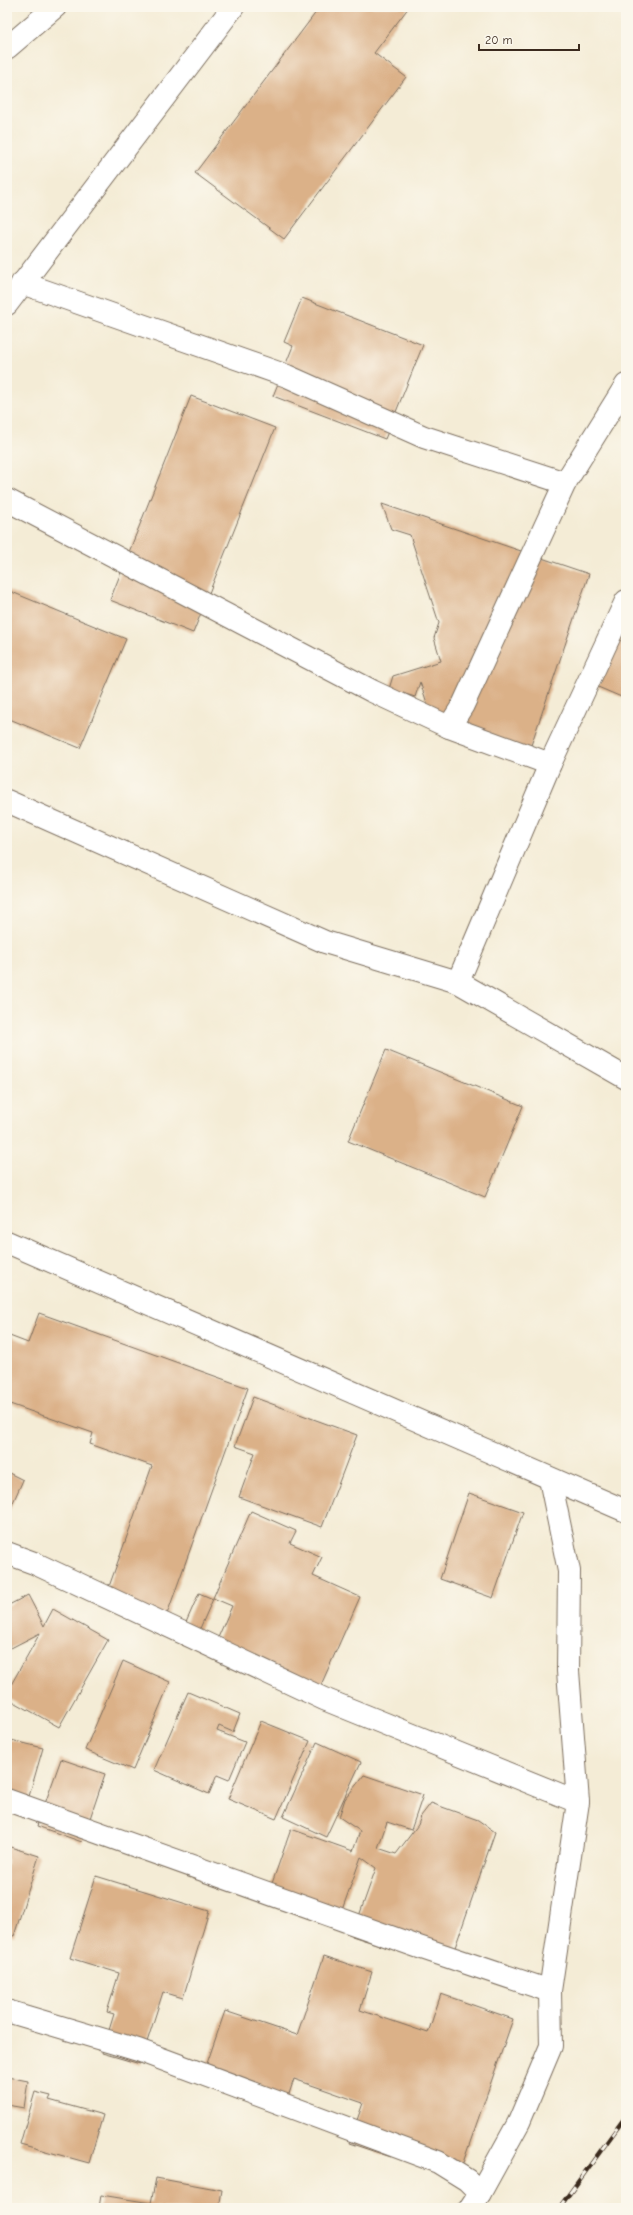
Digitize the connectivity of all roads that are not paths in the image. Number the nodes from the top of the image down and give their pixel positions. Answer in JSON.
{"nodes":[{"id":1,"x":55,"y":7,"type":"edge"},
{"id":2,"x":233,"y":7,"type":"edge"},
{"id":3,"x":7,"y":48,"type":"edge"},
{"id":4,"x":22,"y":283,"type":"junction"},
{"id":5,"x":7,"y":304,"type":"edge"},
{"id":6,"x":626,"y":385,"type":"edge"},
{"id":7,"x":565,"y":483,"type":"junction"},
{"id":8,"x":7,"y":500,"type":"edge"},
{"id":9,"x":626,"y":601,"type":"edge"},
{"id":10,"x":449,"y":727,"type":"junction"},
{"id":11,"x":550,"y":764,"type":"junction"},
{"id":12,"x":7,"y":801,"type":"edge"},
{"id":13,"x":458,"y":982,"type":"junction"},
{"id":14,"x":626,"y":1078,"type":"edge"},
{"id":15,"x":7,"y":1242,"type":"edge"},
{"id":16,"x":550,"y":1479,"type":"junction"},
{"id":17,"x":626,"y":1511,"type":"edge"},
{"id":18,"x":7,"y":1553,"type":"edge"},
{"id":19,"x":7,"y":1800,"type":"edge"},
{"id":20,"x":578,"y":1802,"type":"junction"},
{"id":21,"x":550,"y":1991,"type":"junction"},
{"id":22,"x":7,"y":2011,"type":"edge"},
{"id":23,"x":475,"y":2200,"type":"edge"}],
"edges":[{"from":1,"to":3,"type":"street"},
{"from":2,"to":4,"type":"street"},
{"from":4,"to":5,"type":"street"},
{"from":4,"to":7,"type":"street"},
{"from":6,"to":7,"type":"street"},
{"from":7,"to":10,"type":"street"},
{"from":8,"to":10,"type":"street"},
{"from":9,"to":11,"type":"street"},
{"from":10,"to":11,"type":"street"},
{"from":11,"to":13,"type":"street"},
{"from":12,"to":13,"type":"street"},
{"from":13,"to":14,"type":"street"},
{"from":15,"to":16,"type":"street"},
{"from":16,"to":17,"type":"street"},
{"from":16,"to":20,"type":"street"},
{"from":18,"to":20,"type":"street"},
{"from":19,"to":21,"type":"street"},
{"from":20,"to":21,"type":"street"},
{"from":21,"to":23,"type":"street"},
{"from":22,"to":23,"type":"street"}]}
